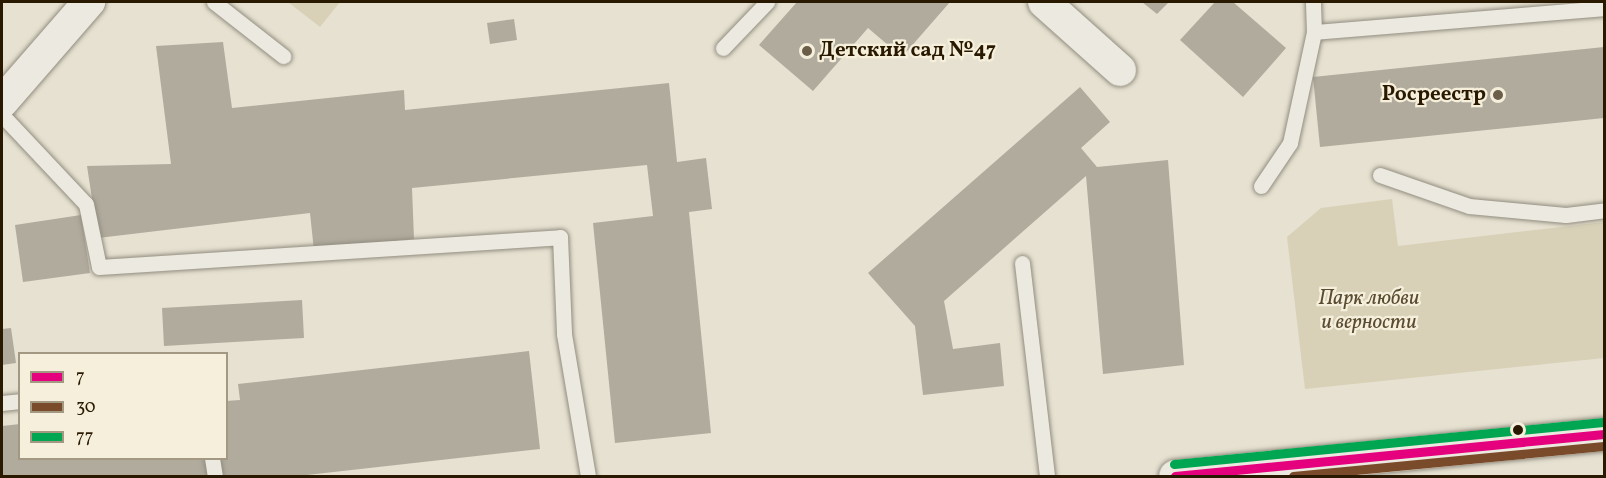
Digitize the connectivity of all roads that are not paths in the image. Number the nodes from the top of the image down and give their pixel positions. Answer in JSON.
{"nodes":[{"id":1,"x":89,"y":2,"type":"edge"},
{"id":2,"x":214,"y":2,"type":"edge"},
{"id":3,"x":767,"y":2,"type":"edge"},
{"id":4,"x":1044,"y":2,"type":"edge"},
{"id":5,"x":1313,"y":2,"type":"edge"},
{"id":6,"x":1605,"y":8,"type":"edge"},
{"id":7,"x":1314,"y":32,"type":"junction"},
{"id":8,"x":723,"y":48,"type":"dead end"},
{"id":9,"x":283,"y":56,"type":"dead end"},
{"id":10,"x":1120,"y":70,"type":"dead end"},
{"id":11,"x":2,"y":102,"type":"edge"},
{"id":12,"x":2,"y":115,"type":"edge"},
{"id":13,"x":1380,"y":175,"type":"dead end"},
{"id":14,"x":1261,"y":186,"type":"dead end"},
{"id":15,"x":1605,"y":210,"type":"edge"},
{"id":16,"x":1022,"y":263,"type":"dead end"},
{"id":17,"x":18,"y":401,"type":"edge"},
{"id":18,"x":2,"y":404,"type":"edge"},
{"id":19,"x":1605,"y":434,"type":"edge"},
{"id":20,"x":212,"y":460,"type":"edge"},
{"id":21,"x":1362,"y":467,"type":"edge"},
{"id":22,"x":215,"y":477,"type":"edge"},
{"id":23,"x":588,"y":477,"type":"edge"},
{"id":24,"x":1047,"y":477,"type":"edge"},
{"id":25,"x":1175,"y":477,"type":"edge"}],
"edges":[{"from":1,"to":11,"type":"street"},
{"from":2,"to":9,"type":"lane"},
{"from":3,"to":8,"type":"lane"},
{"from":4,"to":10,"type":"street"},
{"from":5,"to":7,"type":"lane"},
{"from":6,"to":7,"type":"lane"},
{"from":7,"to":14,"type":"lane"},
{"from":12,"to":23,"type":"lane"},
{"from":13,"to":15,"type":"lane"},
{"from":16,"to":24,"type":"lane"},
{"from":17,"to":18,"type":"lane"},
{"from":19,"to":21,"type":"main road"},
{"from":20,"to":22,"type":"lane"},
{"from":21,"to":25,"type":"main road"}]}
